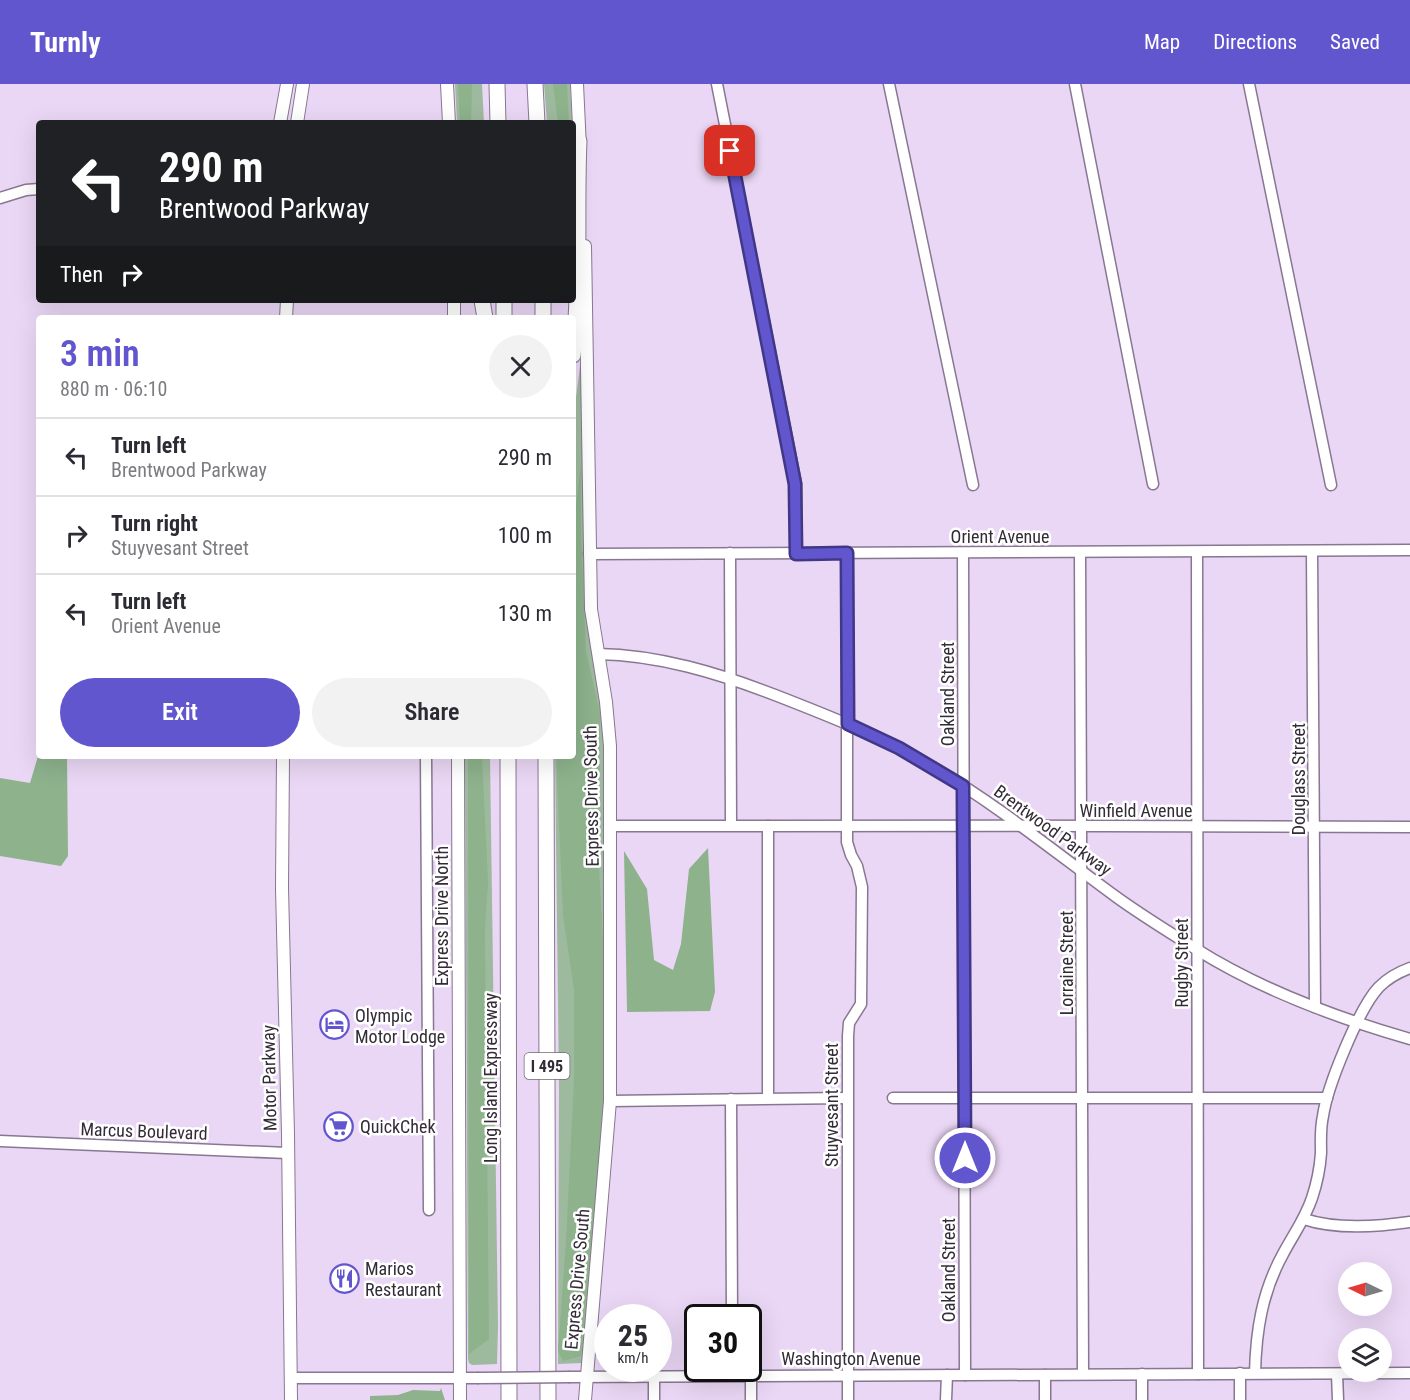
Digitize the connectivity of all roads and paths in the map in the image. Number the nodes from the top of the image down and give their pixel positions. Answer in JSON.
{"nodes":[{"id":1,"x":287,"y":84,"type":"edge"},
{"id":2,"x":303,"y":84,"type":"edge"},
{"id":3,"x":447,"y":84,"type":"edge"},
{"id":4,"x":497,"y":84,"type":"edge"},
{"id":5,"x":535,"y":84,"type":"edge"},
{"id":6,"x":577,"y":84,"type":"edge"},
{"id":7,"x":717,"y":84,"type":"edge"},
{"id":8,"x":890,"y":84,"type":"edge"},
{"id":9,"x":1075,"y":84,"type":"edge"},
{"id":10,"x":1249,"y":84,"type":"edge"},
{"id":11,"x":281,"y":120,"type":"edge"},
{"id":12,"x":297,"y":120,"type":"edge"},
{"id":13,"x":449,"y":120,"type":"edge"},
{"id":14,"x":498,"y":120,"type":"edge"},
{"id":15,"x":537,"y":120,"type":"edge"},
{"id":16,"x":579,"y":141,"type":"junction"},
{"id":17,"x":36,"y":189,"type":"edge"},
{"id":18,"x":0,"y":198,"type":"edge"},
{"id":19,"x":576,"y":320,"type":"edge"},
{"id":20,"x":1153,"y":484,"type":"dead end"},
{"id":21,"x":973,"y":485,"type":"dead end"},
{"id":22,"x":1331,"y":485,"type":"dead end"},
{"id":23,"x":1410,"y":550,"type":"edge"},
{"id":24,"x":1080,"y":552,"type":"junction"},
{"id":25,"x":1197,"y":552,"type":"junction"},
{"id":26,"x":1312,"y":552,"type":"junction"},
{"id":27,"x":730,"y":553,"type":"junction"},
{"id":28,"x":847,"y":553,"type":"junction"},
{"id":29,"x":963,"y":553,"type":"junction"},
{"id":30,"x":589,"y":554,"type":"junction"},
{"id":31,"x":796,"y":554,"type":"junction"},
{"id":32,"x":598,"y":654,"type":"junction"},
{"id":33,"x":731,"y":679,"type":"junction"},
{"id":34,"x":848,"y":724,"type":"junction"},
{"id":35,"x":283,"y":759,"type":"edge"},
{"id":36,"x":426,"y":759,"type":"edge"},
{"id":37,"x":458,"y":759,"type":"edge"},
{"id":38,"x":508,"y":759,"type":"edge"},
{"id":39,"x":546,"y":759,"type":"edge"},
{"id":40,"x":963,"y":786,"type":"junction"},
{"id":41,"x":964,"y":824,"type":"junction"},
{"id":42,"x":731,"y":825,"type":"junction"},
{"id":43,"x":610,"y":826,"type":"junction"},
{"id":44,"x":768,"y":826,"type":"junction"},
{"id":45,"x":848,"y":826,"type":"junction"},
{"id":46,"x":1019,"y":826,"type":"junction"},
{"id":47,"x":1081,"y":826,"type":"junction"},
{"id":48,"x":1197,"y":826,"type":"junction"},
{"id":49,"x":1314,"y":827,"type":"junction"},
{"id":50,"x":1410,"y":827,"type":"edge"},
{"id":51,"x":1082,"y":871,"type":"junction"},
{"id":52,"x":1197,"y":950,"type":"junction"},
{"id":53,"x":1410,"y":968,"type":"edge"},
{"id":54,"x":1315,"y":1007,"type":"junction"},
{"id":55,"x":1358,"y":1023,"type":"junction"},
{"id":56,"x":1410,"y":1039,"type":"edge"},
{"id":57,"x":768,"y":1098,"type":"junction"},
{"id":58,"x":847,"y":1098,"type":"junction"},
{"id":59,"x":893,"y":1098,"type":"dead end"},
{"id":60,"x":965,"y":1098,"type":"junction"},
{"id":61,"x":1083,"y":1098,"type":"junction"},
{"id":62,"x":1198,"y":1098,"type":"junction"},
{"id":63,"x":1327,"y":1098,"type":"junction"},
{"id":64,"x":731,"y":1099,"type":"junction"},
{"id":65,"x":610,"y":1101,"type":"junction"},
{"id":66,"x":0,"y":1141,"type":"edge"},
{"id":67,"x":287,"y":1153,"type":"junction"},
{"id":68,"x":429,"y":1210,"type":"dead end"},
{"id":69,"x":1304,"y":1219,"type":"junction"},
{"id":70,"x":1410,"y":1222,"type":"edge"},
{"id":71,"x":732,"y":1304,"type":"edge"},
{"id":72,"x":1240,"y":1373,"type":"junction"},
{"id":73,"x":1255,"y":1373,"type":"junction"},
{"id":74,"x":1410,"y":1373,"type":"edge"},
{"id":75,"x":848,"y":1374,"type":"junction"},
{"id":76,"x":1083,"y":1374,"type":"junction"},
{"id":77,"x":1142,"y":1374,"type":"junction"},
{"id":78,"x":1198,"y":1374,"type":"junction"},
{"id":79,"x":1337,"y":1374,"type":"junction"},
{"id":80,"x":762,"y":1375,"type":"edge"},
{"id":81,"x":946,"y":1375,"type":"junction"},
{"id":82,"x":965,"y":1375,"type":"junction"},
{"id":83,"x":1045,"y":1375,"type":"junction"},
{"id":84,"x":587,"y":1377,"type":"junction"},
{"id":85,"x":594,"y":1377,"type":"edge"},
{"id":86,"x":292,"y":1378,"type":"junction"},
{"id":87,"x":459,"y":1378,"type":"junction"},
{"id":88,"x":654,"y":1382,"type":"edge"},
{"id":89,"x":751,"y":1382,"type":"edge"},
{"id":90,"x":291,"y":1400,"type":"edge"},
{"id":91,"x":460,"y":1400,"type":"edge"},
{"id":92,"x":509,"y":1400,"type":"edge"},
{"id":93,"x":548,"y":1400,"type":"edge"},
{"id":94,"x":585,"y":1400,"type":"edge"},
{"id":95,"x":654,"y":1400,"type":"edge"},
{"id":96,"x":751,"y":1400,"type":"edge"},
{"id":97,"x":848,"y":1400,"type":"edge"},
{"id":98,"x":946,"y":1400,"type":"edge"},
{"id":99,"x":1045,"y":1400,"type":"edge"},
{"id":100,"x":1142,"y":1400,"type":"edge"},
{"id":101,"x":1240,"y":1400,"type":"edge"},
{"id":102,"x":1338,"y":1400,"type":"edge"}],
"edges":[{"from":1,"to":11,"type":"main road"},
{"from":2,"to":12,"type":"main road"},
{"from":3,"to":13,"type":"main road"},
{"from":4,"to":14,"type":"highway"},
{"from":5,"to":15,"type":"highway"},
{"from":6,"to":16,"type":"main road","name":"Express Drive South"},
{"from":7,"to":31,"type":"street"},
{"from":8,"to":21,"type":"street"},
{"from":9,"to":20,"type":"street"},
{"from":10,"to":22,"type":"street"},
{"from":16,"to":19,"type":"highway"},
{"from":16,"to":30,"type":"main road","name":"Express Drive South"},
{"from":17,"to":18,"type":"street"},
{"from":23,"to":26,"type":"street","name":"Orient Avenue"},
{"from":24,"to":25,"type":"street","name":"Orient Avenue"},
{"from":24,"to":29,"type":"street","name":"Orient Avenue"},
{"from":24,"to":47,"type":"street","name":"Lorraine Street"},
{"from":25,"to":26,"type":"street","name":"Orient Avenue"},
{"from":25,"to":48,"type":"street","name":"Rugby Street"},
{"from":26,"to":49,"type":"street","name":"Douglass Street"},
{"from":27,"to":30,"type":"street","name":"Orient Avenue"},
{"from":27,"to":31,"type":"street","name":"Orient Avenue"},
{"from":27,"to":33,"type":"street"},
{"from":28,"to":29,"type":"street","name":"Orient Avenue"},
{"from":28,"to":31,"type":"street","name":"Orient Avenue"},
{"from":28,"to":34,"type":"street","name":"Stuyvesant Street"},
{"from":29,"to":40,"type":"street","name":"Oakland Street"},
{"from":30,"to":32,"type":"main road","name":"Express Drive South"},
{"from":32,"to":33,"type":"street","name":"Brentwood Parkway"},
{"from":32,"to":43,"type":"main road","name":"Express Drive South"},
{"from":33,"to":34,"type":"street","name":"Brentwood Parkway"},
{"from":33,"to":42,"type":"street"},
{"from":34,"to":40,"type":"street","name":"Brentwood Parkway"},
{"from":34,"to":45,"type":"street","name":"Stuyvesant Street"},
{"from":35,"to":67,"type":"main road","name":"Motor Parkway"},
{"from":36,"to":68,"type":"street"},
{"from":37,"to":87,"type":"main road","name":"Express Drive North"},
{"from":38,"to":92,"type":"highway","name":"Long Island Expressway","number":"I 495"},
{"from":39,"to":93,"type":"highway","number":"I 495"},
{"from":40,"to":41,"type":"street","name":"Oakland Street"},
{"from":40,"to":46,"type":"street","name":"Brentwood Parkway"},
{"from":41,"to":45,"type":"street","name":"Winfield Avenue"},
{"from":41,"to":46,"type":"street","name":"Winfield Avenue"},
{"from":41,"to":60,"type":"street","name":"Oakland Street"},
{"from":42,"to":43,"type":"street","name":"Winfield Avenue"},
{"from":42,"to":44,"type":"street","name":"Winfield Avenue"},
{"from":43,"to":65,"type":"main road","name":"Express Drive South"},
{"from":44,"to":45,"type":"street","name":"Winfield Avenue"},
{"from":44,"to":57,"type":"street"},
{"from":45,"to":58,"type":"street","name":"Stuyvesant Street"},
{"from":46,"to":47,"type":"street","name":"Winfield Avenue"},
{"from":46,"to":51,"type":"street","name":"Brentwood Parkway"},
{"from":47,"to":48,"type":"street","name":"Winfield Avenue"},
{"from":47,"to":51,"type":"street","name":"Lorraine Street"},
{"from":48,"to":49,"type":"street","name":"Winfield Avenue"},
{"from":48,"to":52,"type":"street","name":"Rugby Street"},
{"from":49,"to":50,"type":"street","name":"Winfield Avenue"},
{"from":49,"to":54,"type":"street","name":"Douglass Street"},
{"from":51,"to":52,"type":"street","name":"Brentwood Parkway"},
{"from":51,"to":61,"type":"street","name":"Lorraine Street"},
{"from":52,"to":54,"type":"street","name":"Brentwood Parkway"},
{"from":52,"to":62,"type":"street","name":"Rugby Street"},
{"from":53,"to":55,"type":"street"},
{"from":54,"to":55,"type":"street","name":"Brentwood Parkway"},
{"from":55,"to":56,"type":"street","name":"Brentwood Parkway"},
{"from":55,"to":63,"type":"street"},
{"from":57,"to":58,"type":"street"},
{"from":57,"to":64,"type":"street"},
{"from":58,"to":75,"type":"street","name":"Stuyvesant Street"},
{"from":59,"to":60,"type":"street"},
{"from":60,"to":61,"type":"street"},
{"from":60,"to":82,"type":"street","name":"Oakland Street"},
{"from":61,"to":62,"type":"street"},
{"from":61,"to":76,"type":"street","name":"Lorraine Street"},
{"from":62,"to":63,"type":"street"},
{"from":62,"to":78,"type":"street","name":"Rugby Street"},
{"from":63,"to":69,"type":"street"},
{"from":64,"to":65,"type":"street"},
{"from":64,"to":71,"type":"street"},
{"from":65,"to":84,"type":"main road","name":"Express Drive South"},
{"from":66,"to":67,"type":"street","name":"Marcus Boulevard"},
{"from":67,"to":86,"type":"main road","name":"Motor Parkway"},
{"from":69,"to":70,"type":"street"},
{"from":69,"to":73,"type":"street"},
{"from":72,"to":73,"type":"street","name":"Washington Avenue"},
{"from":72,"to":78,"type":"street","name":"Washington Avenue"},
{"from":72,"to":101,"type":"street"},
{"from":73,"to":79,"type":"street","name":"Washington Avenue"},
{"from":74,"to":79,"type":"street","name":"Washington Avenue"},
{"from":75,"to":80,"type":"street","name":"Washington Avenue"},
{"from":75,"to":81,"type":"street","name":"Washington Avenue"},
{"from":75,"to":97,"type":"street","name":"Stuyvesant Street"},
{"from":76,"to":77,"type":"street","name":"Washington Avenue"},
{"from":76,"to":83,"type":"street","name":"Washington Avenue"},
{"from":77,"to":78,"type":"street","name":"Washington Avenue"},
{"from":77,"to":100,"type":"street"},
{"from":79,"to":102,"type":"street"},
{"from":81,"to":82,"type":"street","name":"Washington Avenue"},
{"from":81,"to":98,"type":"street"},
{"from":82,"to":83,"type":"street","name":"Washington Avenue"},
{"from":83,"to":99,"type":"street"},
{"from":84,"to":85,"type":"street","name":"Washington Avenue"},
{"from":84,"to":87,"type":"street","name":"Washington Avenue","bridge":true},
{"from":84,"to":94,"type":"main road","name":"Express Drive South"},
{"from":86,"to":87,"type":"street","name":"Washington Avenue"},
{"from":86,"to":90,"type":"main road","name":"Motor Parkway"},
{"from":87,"to":91,"type":"main road","name":"Express Drive North"},
{"from":88,"to":95,"type":"street"},
{"from":89,"to":96,"type":"street"}]}
